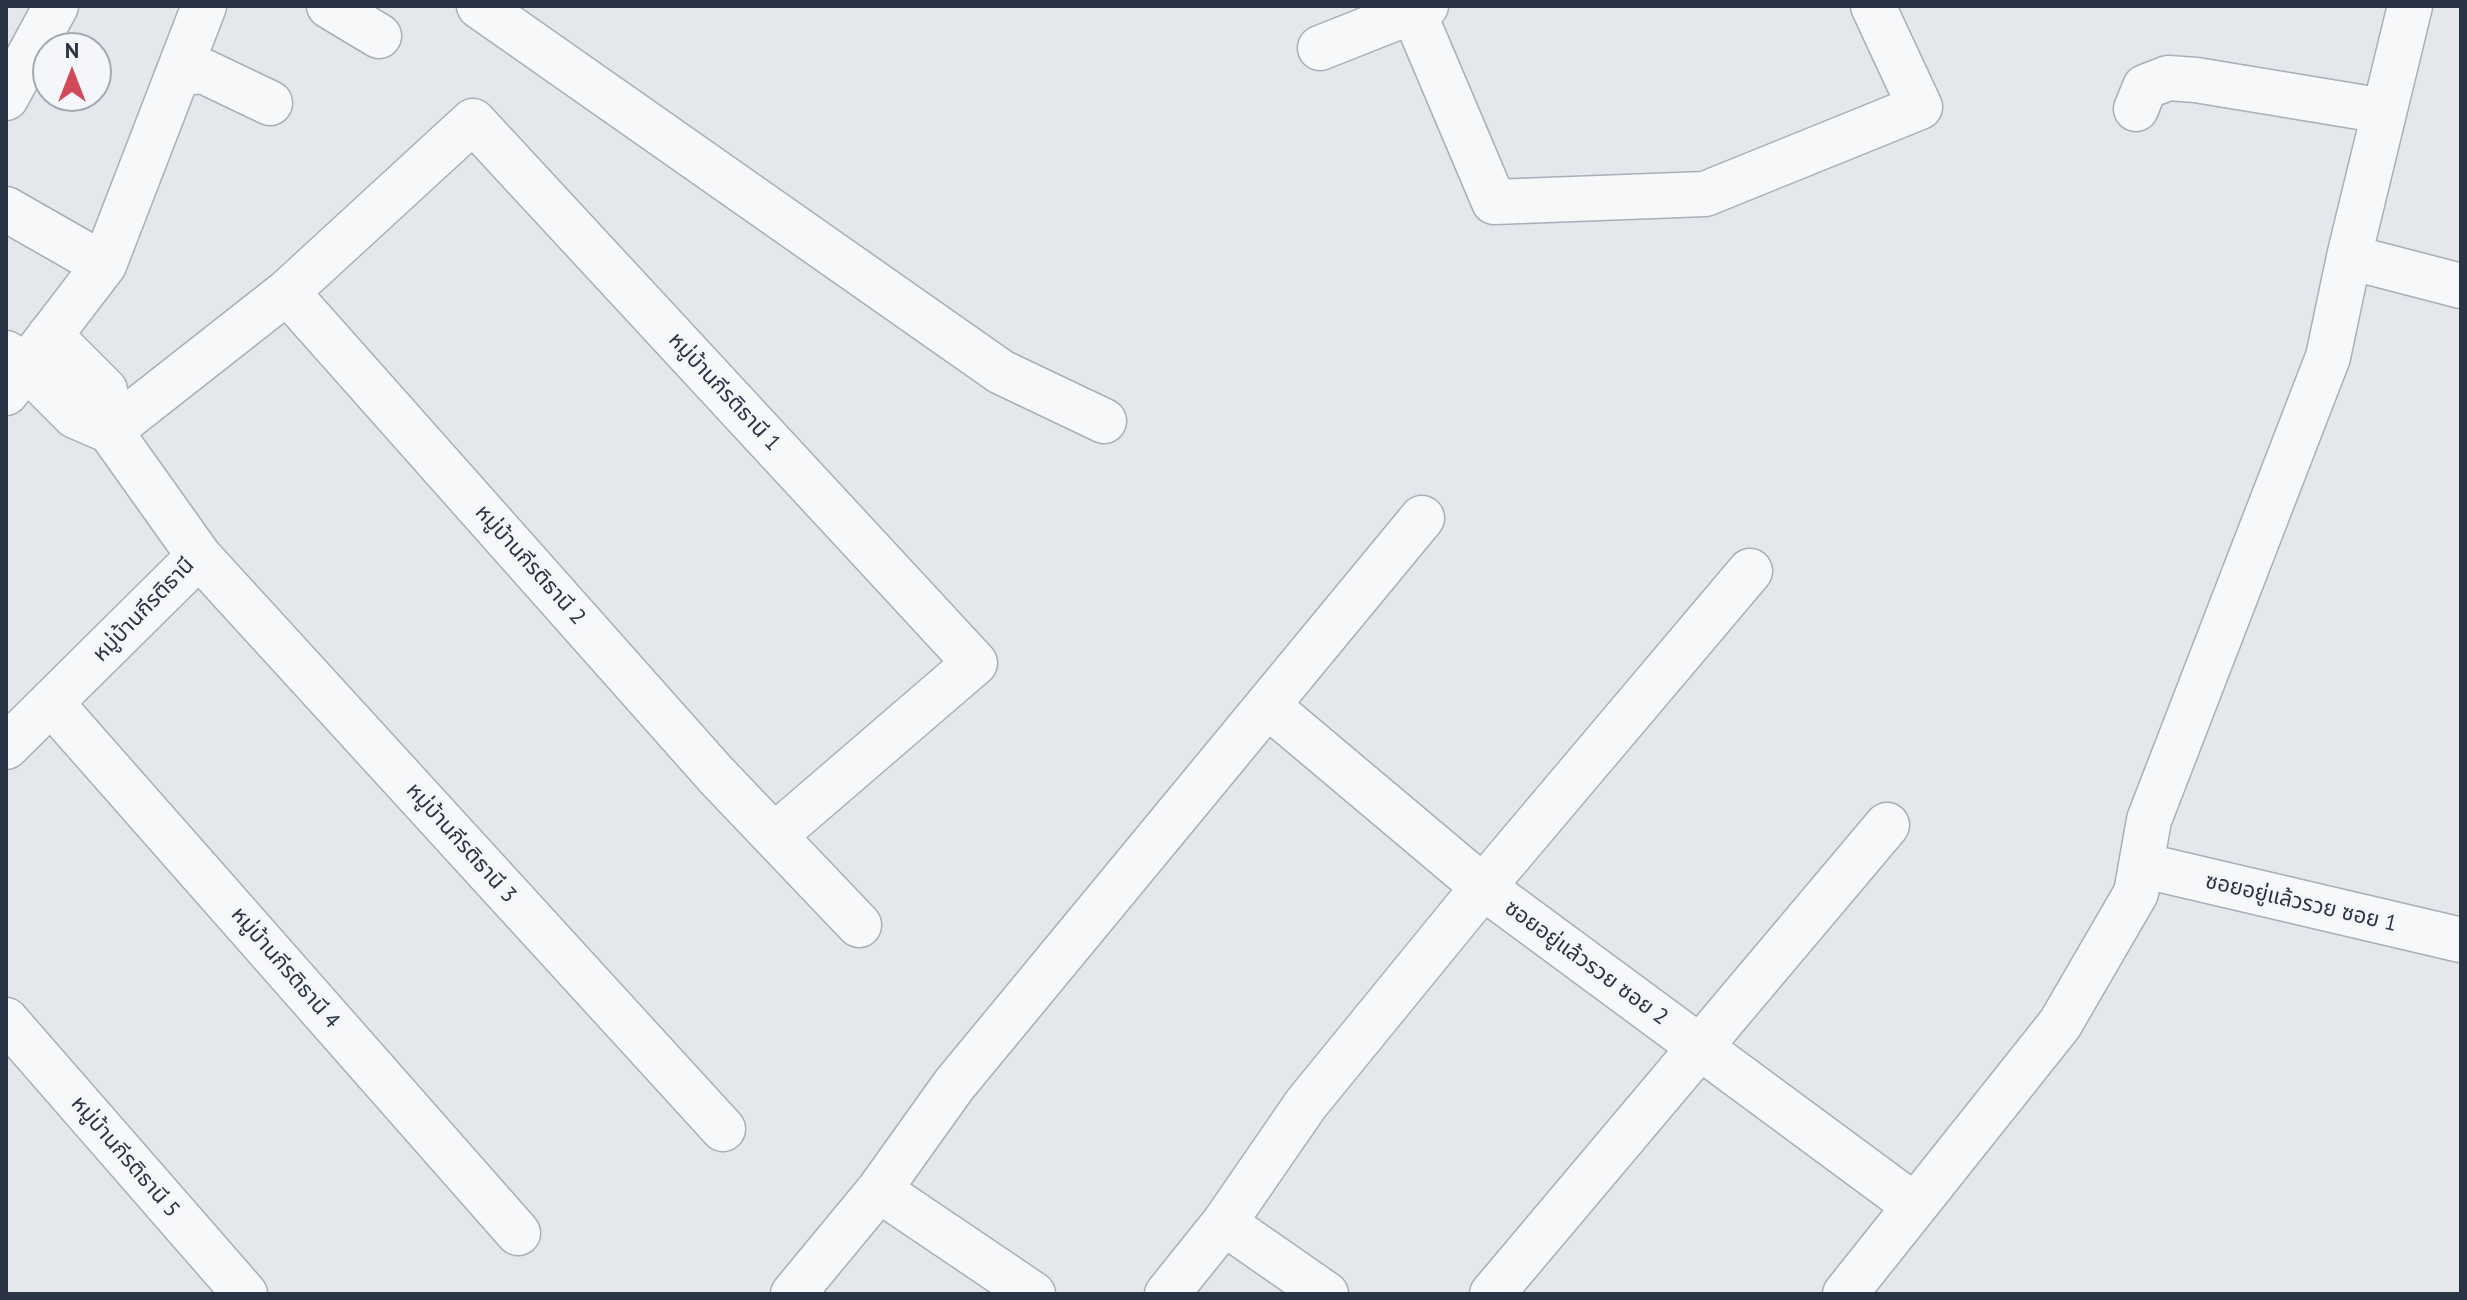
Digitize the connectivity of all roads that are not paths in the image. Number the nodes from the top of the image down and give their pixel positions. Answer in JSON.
{"nodes":[{"id":1,"x":56,"y":6,"type":"edge"},
{"id":2,"x":204,"y":6,"type":"edge"},
{"id":3,"x":329,"y":6,"type":"edge"},
{"id":4,"x":479,"y":6,"type":"edge"},
{"id":5,"x":1873,"y":6,"type":"edge"},
{"id":6,"x":2410,"y":6,"type":"edge"},
{"id":7,"x":1420,"y":8,"type":"edge"},
{"id":8,"x":379,"y":36,"type":"dead end"},
{"id":9,"x":1320,"y":48,"type":"dead end"},
{"id":10,"x":179,"y":71,"type":"junction"},
{"id":11,"x":6,"y":98,"type":"edge"},
{"id":12,"x":270,"y":103,"type":"dead end"},
{"id":13,"x":2136,"y":109,"type":"dead end"},
{"id":14,"x":2384,"y":111,"type":"junction"},
{"id":15,"x":6,"y":209,"type":"edge"},
{"id":16,"x":2349,"y":257,"type":"junction"},
{"id":17,"x":104,"y":265,"type":"junction"},
{"id":18,"x":2461,"y":286,"type":"edge"},
{"id":19,"x":287,"y":292,"type":"junction"},
{"id":20,"x":22,"y":362,"type":"edge"},
{"id":21,"x":1104,"y":421,"type":"dead end"},
{"id":22,"x":110,"y":431,"type":"junction"},
{"id":23,"x":1422,"y":518,"type":"dead end"},
{"id":24,"x":199,"y":556,"type":"junction"},
{"id":25,"x":1750,"y":571,"type":"dead end"},
{"id":26,"x":52,"y":704,"type":"junction"},
{"id":27,"x":1268,"y":706,"type":"junction"},
{"id":28,"x":6,"y":747,"type":"edge"},
{"id":29,"x":1887,"y":825,"type":"dead end"},
{"id":30,"x":774,"y":836,"type":"junction"},
{"id":31,"x":2141,"y":865,"type":"junction"},
{"id":32,"x":1483,"y":887,"type":"junction"},
{"id":33,"x":859,"y":925,"type":"dead end"},
{"id":34,"x":2461,"y":940,"type":"edge"},
{"id":35,"x":6,"y":1020,"type":"edge"},
{"id":36,"x":1702,"y":1048,"type":"junction"},
{"id":37,"x":723,"y":1129,"type":"dead end"},
{"id":38,"x":879,"y":1190,"type":"junction"},
{"id":39,"x":1915,"y":1206,"type":"junction"},
{"id":40,"x":1224,"y":1223,"type":"junction"},
{"id":41,"x":518,"y":1233,"type":"dead end"},
{"id":42,"x":245,"y":1294,"type":"edge"},
{"id":43,"x":793,"y":1294,"type":"edge"},
{"id":44,"x":1033,"y":1294,"type":"edge"},
{"id":45,"x":1167,"y":1294,"type":"edge"},
{"id":46,"x":1326,"y":1294,"type":"edge"},
{"id":47,"x":1492,"y":1294,"type":"edge"},
{"id":48,"x":1845,"y":1294,"type":"edge"}],
"edges":[{"from":1,"to":11,"type":"street"},
{"from":2,"to":10,"type":"street"},
{"from":3,"to":8,"type":"street"},
{"from":4,"to":21,"type":"street"},
{"from":5,"to":7,"type":"street"},
{"from":6,"to":14,"type":"street"},
{"from":7,"to":9,"type":"street"},
{"from":10,"to":12,"type":"street"},
{"from":10,"to":17,"type":"street"},
{"from":13,"to":14,"type":"street"},
{"from":14,"to":16,"type":"street"},
{"from":15,"to":17,"type":"street"},
{"from":16,"to":18,"type":"street"},
{"from":16,"to":31,"type":"street"},
{"from":17,"to":20,"type":"street"},
{"from":19,"to":22,"type":"street"},
{"from":19,"to":30,"type":"street","name":"หมู่บ้านกีรติธานี 2"},
{"from":19,"to":30,"type":"street","name":"หมู่บ้านกีรติธานี 1"},
{"from":20,"to":22,"type":"street"},
{"from":22,"to":24,"type":"street","name":"หมู่บ้านกีรติธานี"},
{"from":23,"to":27,"type":"street"},
{"from":24,"to":26,"type":"street","name":"หมู่บ้านกีรติธานี"},
{"from":24,"to":37,"type":"street","name":"หมู่บ้านกีรติธานี 3"},
{"from":25,"to":32,"type":"street"},
{"from":26,"to":28,"type":"street","name":"หมู่บ้านกีรติธานี"},
{"from":26,"to":41,"type":"street","name":"หมู่บ้านกีรติธานี 4"},
{"from":27,"to":32,"type":"street","name":"ซอยอยู่แล้วรวย ซอย 2"},
{"from":27,"to":38,"type":"street"},
{"from":29,"to":36,"type":"street"},
{"from":30,"to":33,"type":"street","name":"หมู่บ้านกีรติธานี 2"},
{"from":31,"to":34,"type":"street","name":"ซอยอยู่แล้วรวย ซอย 1"},
{"from":31,"to":39,"type":"street"},
{"from":32,"to":36,"type":"street","name":"ซอยอยู่แล้วรวย ซอย 2"},
{"from":32,"to":40,"type":"street"},
{"from":35,"to":42,"type":"street","name":"หมู่บ้านกีรติธานี 5"},
{"from":36,"to":39,"type":"street","name":"ซอยอยู่แล้วรวย ซอย 2"},
{"from":36,"to":47,"type":"street"},
{"from":38,"to":43,"type":"street"},
{"from":38,"to":44,"type":"street"},
{"from":39,"to":48,"type":"street"},
{"from":40,"to":45,"type":"street"},
{"from":40,"to":46,"type":"street"}]}
